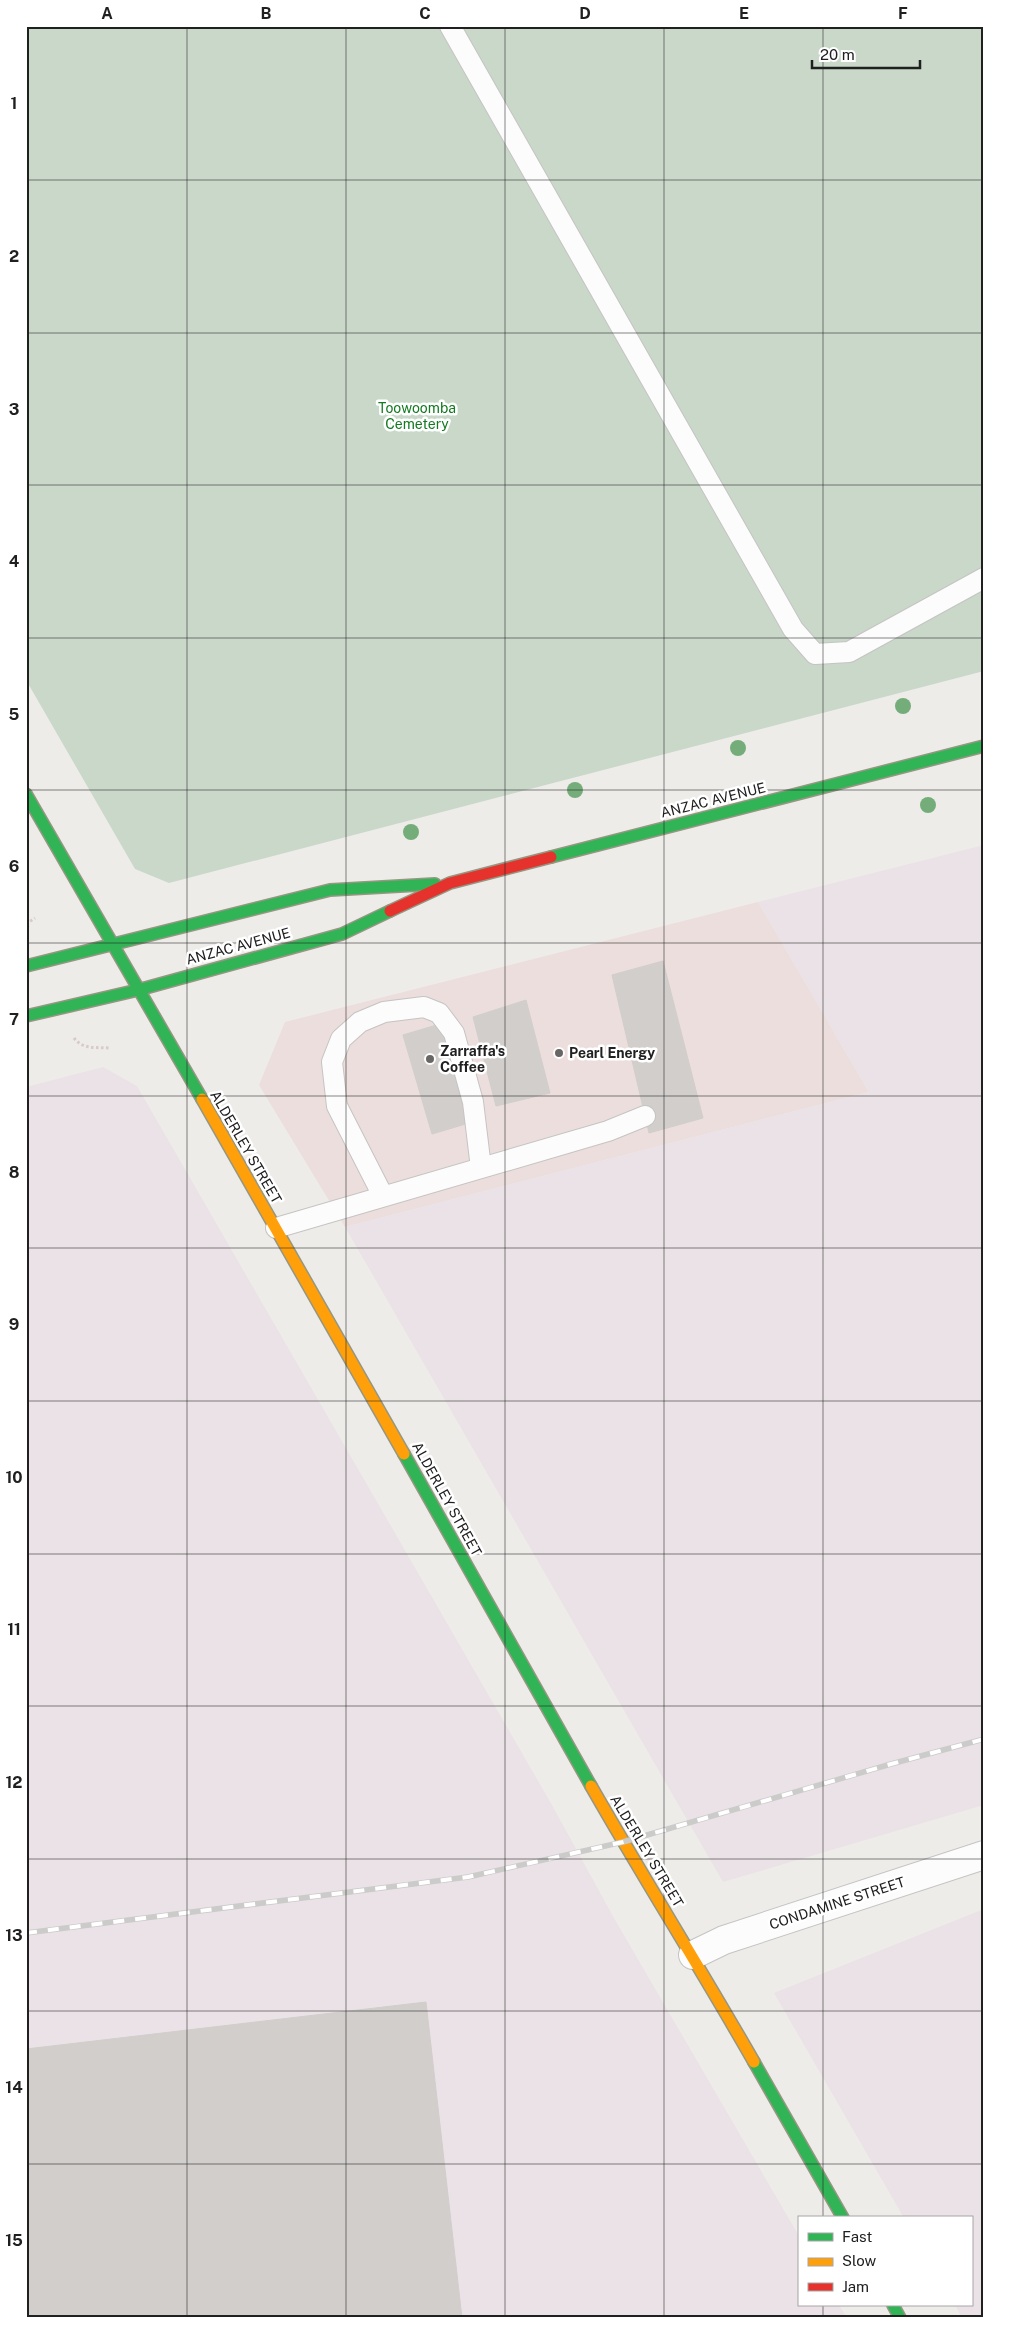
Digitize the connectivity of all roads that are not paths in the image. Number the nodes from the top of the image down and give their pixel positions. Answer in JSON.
{"nodes":[{"id":1,"x":450,"y":26,"type":"edge"},
{"id":2,"x":984,"y":578,"type":"edge"},
{"id":3,"x":984,"y":746,"type":"edge"},
{"id":4,"x":26,"y":794,"type":"edge"},
{"id":5,"x":450,"y":883,"type":"junction"},
{"id":6,"x":113,"y":946,"type":"junction"},
{"id":7,"x":26,"y":966,"type":"edge"},
{"id":8,"x":138,"y":990,"type":"junction"},
{"id":9,"x":26,"y":1016,"type":"edge"},
{"id":10,"x":645,"y":1116,"type":"dead end"},
{"id":11,"x":481,"y":1168,"type":"junction"},
{"id":12,"x":383,"y":1196,"type":"junction"},
{"id":13,"x":276,"y":1228,"type":"junction"},
{"id":14,"x":984,"y":1855,"type":"edge"},
{"id":15,"x":693,"y":1955,"type":"junction"},
{"id":16,"x":842,"y":2216,"type":"edge"},
{"id":17,"x":894,"y":2306,"type":"edge"},
{"id":18,"x":900,"y":2318,"type":"edge"}],
"edges":[{"from":1,"to":2,"type":"lane"},
{"from":3,"to":5,"type":"main road","name":"ANZAC AVENUE"},
{"from":4,"to":6,"type":"main road","name":"ALDERLEY STREET"},
{"from":5,"to":6,"type":"main road","name":"ANZAC AVENUE"},
{"from":5,"to":8,"type":"main road","name":"ANZAC AVENUE"},
{"from":6,"to":7,"type":"main road","name":"ANZAC AVENUE"},
{"from":6,"to":8,"type":"main road","name":"ALDERLEY STREET"},
{"from":8,"to":9,"type":"main road","name":"ANZAC AVENUE"},
{"from":8,"to":13,"type":"main road","name":"ALDERLEY STREET"},
{"from":10,"to":11,"type":"lane"},
{"from":11,"to":12,"type":"lane"},
{"from":11,"to":12,"type":"lane"},
{"from":12,"to":13,"type":"lane"},
{"from":13,"to":15,"type":"main road","name":"ALDERLEY STREET"},
{"from":14,"to":15,"type":"street","name":"CONDAMINE STREET"},
{"from":15,"to":16,"type":"main road","name":"ALDERLEY STREET"},
{"from":17,"to":18,"type":"main road"}]}
